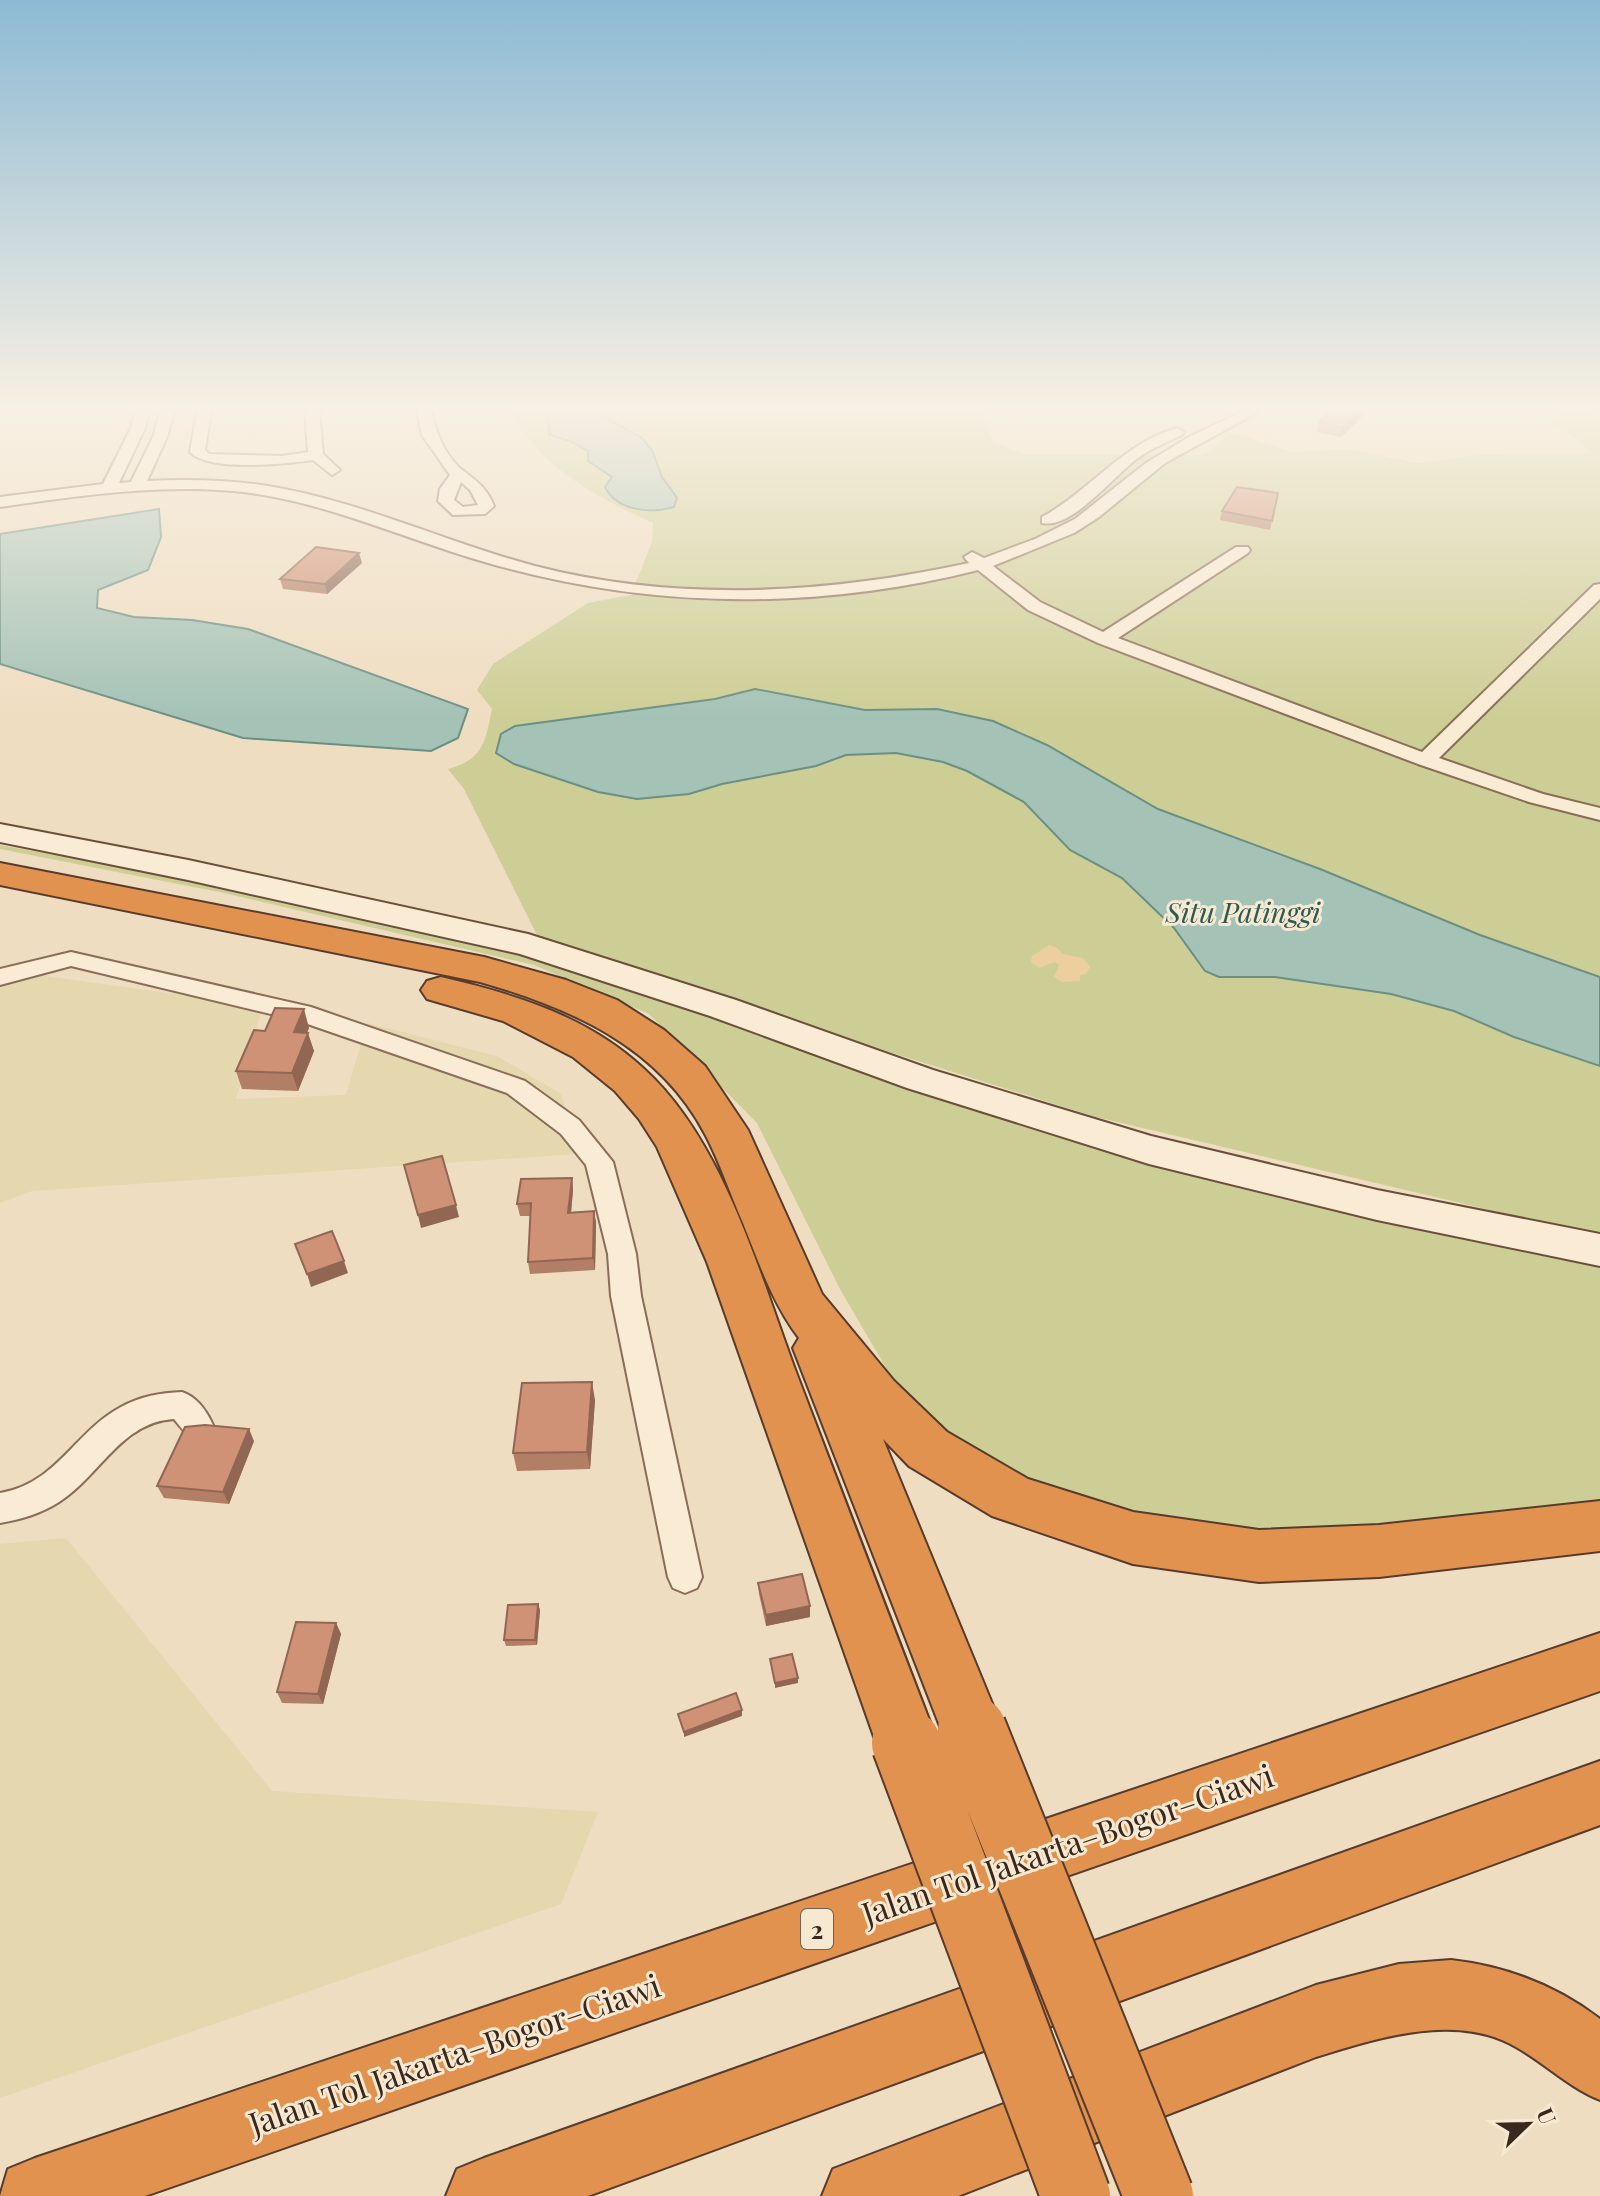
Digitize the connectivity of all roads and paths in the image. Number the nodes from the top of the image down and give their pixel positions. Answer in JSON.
{"nodes":[{"id":1,"x":356,"y":513,"type":"edge"},
{"id":2,"x":1060,"y":513,"type":"edge"},
{"id":3,"x":1094,"y":513,"type":"edge"},
{"id":4,"x":1037,"y":526,"type":"dead end"},
{"id":5,"x":997,"y":541,"type":"dead end"},
{"id":6,"x":495,"y":542,"type":"dead end"},
{"id":7,"x":1242,"y":550,"type":"dead end"},
{"id":8,"x":966,"y":552,"type":"junction"},
{"id":9,"x":982,"y":564,"type":"junction"},
{"id":10,"x":823,"y":585,"type":"junction"},
{"id":11,"x":782,"y":587,"type":"junction"},
{"id":12,"x":1600,"y":589,"type":"edge"},
{"id":13,"x":1104,"y":639,"type":"junction"},
{"id":14,"x":1425,"y":760,"type":"junction"},
{"id":15,"x":1600,"y":814,"type":"edge"},
{"id":16,"x":0,"y":833,"type":"edge"},
{"id":17,"x":0,"y":874,"type":"edge"},
{"id":18,"x":0,"y":898,"type":"edge"},
{"id":19,"x":0,"y":977,"type":"edge"},
{"id":20,"x":1600,"y":1250,"type":"edge"},
{"id":21,"x":802,"y":1305,"type":"junction"},
{"id":22,"x":197,"y":1425,"type":"edge"},
{"id":23,"x":0,"y":1508,"type":"edge"},
{"id":24,"x":1600,"y":1526,"type":"edge"},
{"id":25,"x":685,"y":1577,"type":"dead end"},
{"id":26,"x":1600,"y":1662,"type":"edge"},
{"id":27,"x":1600,"y":1793,"type":"edge"},
{"id":28,"x":1600,"y":2064,"type":"edge"},
{"id":29,"x":35,"y":2196,"type":"edge"},
{"id":30,"x":484,"y":2196,"type":"edge"},
{"id":31,"x":860,"y":2196,"type":"edge"},
{"id":32,"x":1076,"y":2196,"type":"edge"},
{"id":33,"x":1159,"y":2196,"type":"edge"}],
"edges":[{"from":1,"to":11,"type":"street"},
{"from":2,"to":4,"type":"street"},
{"from":3,"to":9,"type":"street"},
{"from":5,"to":8,"type":"street"},
{"from":6,"to":11,"type":"street"},
{"from":7,"to":13,"type":"street"},
{"from":8,"to":9,"type":"street"},
{"from":8,"to":10,"type":"street"},
{"from":9,"to":10,"type":"street"},
{"from":9,"to":13,"type":"street"},
{"from":10,"to":11,"type":"street"},
{"from":12,"to":14,"type":"street"},
{"from":13,"to":14,"type":"street"},
{"from":14,"to":15,"type":"street"},
{"from":16,"to":20,"type":"main road"},
{"from":17,"to":21,"type":"highway"},
{"from":18,"to":32,"type":"highway","bridge":true},
{"from":19,"to":25,"type":"street"},
{"from":21,"to":24,"type":"highway"},
{"from":21,"to":33,"type":"highway","bridge":true},
{"from":22,"to":23,"type":"street"},
{"from":26,"to":29,"type":"highway","name":"Jalan Tol Jakarta–Bogor–Ciawi","number":"2"},
{"from":27,"to":30,"type":"highway"},
{"from":28,"to":31,"type":"highway"}]}
